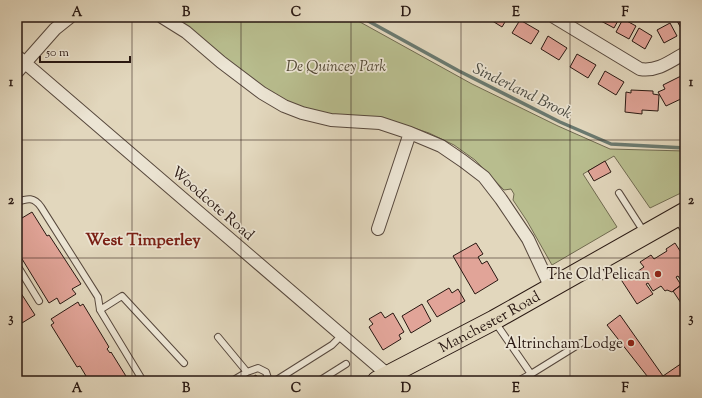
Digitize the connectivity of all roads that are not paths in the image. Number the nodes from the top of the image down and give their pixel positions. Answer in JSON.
{"nodes":[{"id":1,"x":70,"y":17,"type":"edge"},
{"id":2,"x":162,"y":17,"type":"edge"},
{"id":3,"x":554,"y":17,"type":"edge"},
{"id":4,"x":685,"y":53,"type":"edge"},
{"id":5,"x":21,"y":59,"type":"edge"},
{"id":6,"x":17,"y":72,"type":"edge"},
{"id":7,"x":410,"y":133,"type":"junction"},
{"id":8,"x":619,"y":193,"type":"dead end"},
{"id":9,"x":17,"y":202,"type":"edge"},
{"id":10,"x":682,"y":220,"type":"edge"},
{"id":11,"x":378,"y":229,"type":"dead end"},
{"id":12,"x":645,"y":235,"type":"junction"},
{"id":13,"x":17,"y":265,"type":"edge"},
{"id":14,"x":551,"y":288,"type":"junction"},
{"id":15,"x":39,"y":301,"type":"dead end"},
{"id":16,"x":100,"y":310,"type":"junction"},
{"id":17,"x":494,"y":320,"type":"junction"},
{"id":18,"x":342,"y":335,"type":"junction"},
{"id":19,"x":218,"y":337,"type":"dead end"},
{"id":20,"x":581,"y":343,"type":"dead end"},
{"id":21,"x":184,"y":363,"type":"dead end"},
{"id":22,"x":346,"y":364,"type":"dead end"},
{"id":23,"x":247,"y":372,"type":"junction"},
{"id":24,"x":382,"y":378,"type":"edge"},
{"id":25,"x":536,"y":378,"type":"edge"},
{"id":26,"x":143,"y":381,"type":"edge"},
{"id":27,"x":232,"y":381,"type":"edge"},
{"id":28,"x":269,"y":381,"type":"edge"},
{"id":29,"x":275,"y":381,"type":"edge"},
{"id":30,"x":319,"y":381,"type":"edge"},
{"id":31,"x":518,"y":381,"type":"edge"}],
"edges":[{"from":1,"to":5,"type":"street"},
{"from":2,"to":7,"type":"street"},
{"from":3,"to":4,"type":"street"},
{"from":5,"to":6,"type":"street"},
{"from":5,"to":18,"type":"street","name":"Woodcote Road"},
{"from":7,"to":11,"type":"street"},
{"from":7,"to":14,"type":"street"},
{"from":8,"to":12,"type":"lane"},
{"from":9,"to":16,"type":"lane"},
{"from":10,"to":12,"type":"highway","name":"Manchester Road"},
{"from":12,"to":14,"type":"highway","name":"Manchester Road"},
{"from":13,"to":15,"type":"lane"},
{"from":14,"to":17,"type":"highway","name":"Manchester Road"},
{"from":16,"to":21,"type":"lane"},
{"from":16,"to":26,"type":"lane"},
{"from":17,"to":24,"type":"highway","name":"Manchester Road"},
{"from":17,"to":25,"type":"lane"},
{"from":18,"to":24,"type":"street","name":"Woodcote Road"},
{"from":18,"to":29,"type":"lane"},
{"from":19,"to":23,"type":"lane"},
{"from":20,"to":25,"type":"lane"},
{"from":22,"to":30,"type":"lane"},
{"from":23,"to":27,"type":"lane"},
{"from":23,"to":28,"type":"lane"},
{"from":25,"to":31,"type":"lane"}]}
